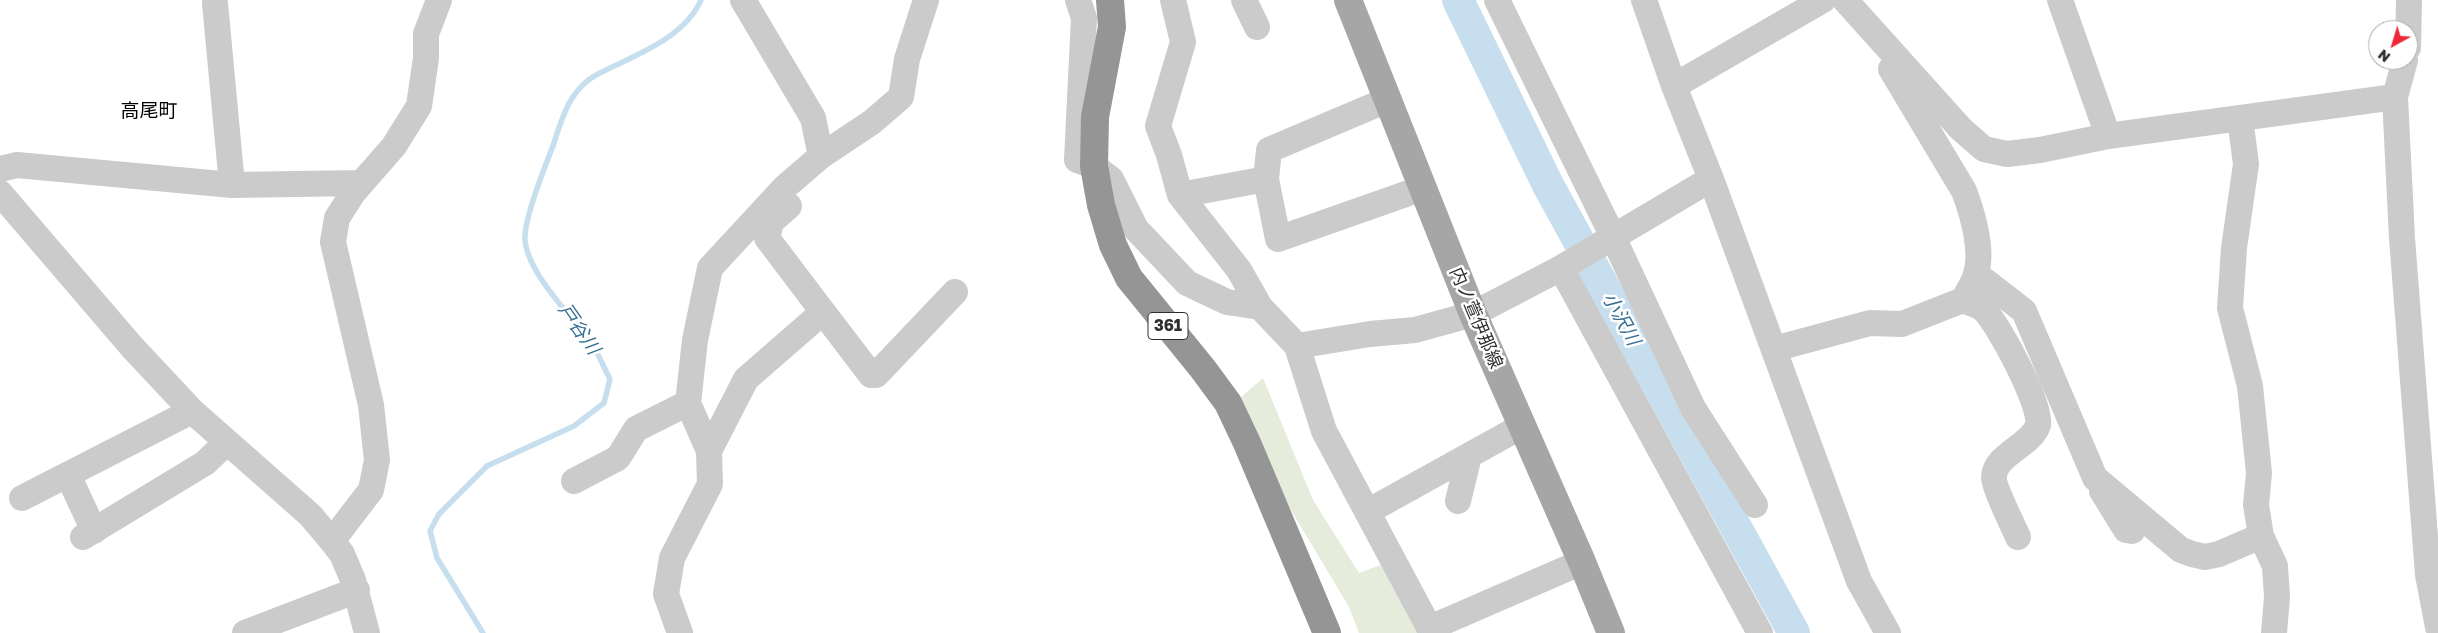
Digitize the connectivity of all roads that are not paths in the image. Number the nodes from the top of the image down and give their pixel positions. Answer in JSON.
{"nodes":[{"id":1,"x":439,"y":0,"type":"edge"},
{"id":2,"x":743,"y":0,"type":"edge"},
{"id":3,"x":926,"y":0,"type":"edge"},
{"id":4,"x":1078,"y":0,"type":"edge"},
{"id":5,"x":1110,"y":0,"type":"edge"},
{"id":6,"x":1173,"y":0,"type":"edge"},
{"id":7,"x":1244,"y":0,"type":"edge"},
{"id":8,"x":1348,"y":0,"type":"edge"},
{"id":9,"x":1497,"y":0,"type":"edge"},
{"id":10,"x":1644,"y":0,"type":"edge"},
{"id":11,"x":1823,"y":0,"type":"edge"},
{"id":12,"x":1845,"y":0,"type":"edge"},
{"id":13,"x":2060,"y":0,"type":"edge"},
{"id":14,"x":2409,"y":0,"type":"edge"},
{"id":15,"x":215,"y":3,"type":"dead end"},
{"id":16,"x":2409,"y":20,"type":"edge"},
{"id":17,"x":1257,"y":27,"type":"dead end"},
{"id":18,"x":1875,"y":36,"type":"junction"},
{"id":19,"x":2402,"y":70,"type":"edge"},
{"id":20,"x":1674,"y":86,"type":"junction"},
{"id":21,"x":2395,"y":97,"type":"junction"},
{"id":22,"x":1387,"y":100,"type":"junction"},
{"id":23,"x":2240,"y":118,"type":"junction"},
{"id":24,"x":2108,"y":136,"type":"junction"},
{"id":25,"x":821,"y":156,"type":"junction"},
{"id":26,"x":1094,"y":166,"type":"junction"},
{"id":27,"x":0,"y":170,"type":"edge"},
{"id":28,"x":1266,"y":179,"type":"junction"},
{"id":29,"x":1711,"y":179,"type":"junction"},
{"id":30,"x":361,"y":183,"type":"junction"},
{"id":31,"x":232,"y":185,"type":"junction"},
{"id":32,"x":786,"y":188,"type":"junction"},
{"id":33,"x":1423,"y":188,"type":"junction"},
{"id":34,"x":0,"y":194,"type":"edge"},
{"id":35,"x":1180,"y":195,"type":"junction"},
{"id":36,"x":1613,"y":237,"type":"junction"},
{"id":37,"x":1564,"y":267,"type":"junction"},
{"id":38,"x":954,"y":292,"type":"dead end"},
{"id":39,"x":1967,"y":302,"type":"junction"},
{"id":40,"x":1260,"y":307,"type":"junction"},
{"id":41,"x":823,"y":312,"type":"junction"},
{"id":42,"x":1473,"y":314,"type":"junction"},
{"id":43,"x":1297,"y":346,"type":"junction"},
{"id":44,"x":1774,"y":350,"type":"junction"},
{"id":45,"x":688,"y":402,"type":"junction"},
{"id":46,"x":192,"y":411,"type":"junction"},
{"id":47,"x":1522,"y":426,"type":"junction"},
{"id":48,"x":227,"y":442,"type":"junction"},
{"id":49,"x":709,"y":451,"type":"junction"},
{"id":50,"x":1469,"y":456,"type":"junction"},
{"id":51,"x":68,"y":474,"type":"junction"},
{"id":52,"x":2095,"y":478,"type":"junction"},
{"id":53,"x":574,"y":481,"type":"dead end"},
{"id":54,"x":22,"y":498,"type":"dead end"},
{"id":55,"x":1458,"y":501,"type":"dead end"},
{"id":56,"x":1756,"y":506,"type":"dead end"},
{"id":57,"x":1366,"y":512,"type":"junction"},
{"id":58,"x":2132,"y":531,"type":"dead end"},
{"id":59,"x":2018,"y":536,"type":"dead end"},
{"id":60,"x":2261,"y":536,"type":"junction"},
{"id":61,"x":332,"y":541,"type":"junction"},
{"id":62,"x":1582,"y":562,"type":"junction"},
{"id":63,"x":357,"y":590,"type":"junction"},
{"id":64,"x":2438,"y":627,"type":"edge"},
{"id":65,"x":1431,"y":630,"type":"edge"},
{"id":66,"x":245,"y":633,"type":"edge"},
{"id":67,"x":367,"y":633,"type":"edge"},
{"id":68,"x":680,"y":633,"type":"edge"},
{"id":69,"x":1327,"y":633,"type":"edge"},
{"id":70,"x":1610,"y":633,"type":"edge"},
{"id":71,"x":1760,"y":633,"type":"edge"},
{"id":72,"x":1888,"y":633,"type":"edge"},
{"id":73,"x":2274,"y":633,"type":"edge"}],
"edges":[{"from":1,"to":30,"type":"street"},
{"from":2,"to":25,"type":"street"},
{"from":3,"to":25,"type":"street"},
{"from":4,"to":26,"type":"street"},
{"from":5,"to":26,"type":"highway","number":"361"},
{"from":6,"to":35,"type":"street"},
{"from":7,"to":17,"type":"street"},
{"from":8,"to":22,"type":"main road","name":"内ノ萱伊那線"},
{"from":9,"to":36,"type":"street"},
{"from":10,"to":20,"type":"street"},
{"from":11,"to":20,"type":"street"},
{"from":12,"to":18,"type":"street"},
{"from":13,"to":24,"type":"street"},
{"from":14,"to":16,"type":"street"},
{"from":15,"to":31,"type":"street"},
{"from":18,"to":24,"type":"street"},
{"from":18,"to":39,"type":"street"},
{"from":19,"to":21,"type":"street"},
{"from":20,"to":29,"type":"street"},
{"from":21,"to":23,"type":"street"},
{"from":21,"to":64,"type":"street"},
{"from":22,"to":28,"type":"street"},
{"from":22,"to":33,"type":"main road","name":"内ノ萱伊那線"},
{"from":23,"to":24,"type":"street"},
{"from":23,"to":60,"type":"street"},
{"from":25,"to":32,"type":"street"},
{"from":26,"to":40,"type":"street"},
{"from":26,"to":69,"type":"highway","number":"361"},
{"from":27,"to":31,"type":"street"},
{"from":28,"to":33,"type":"street"},
{"from":28,"to":35,"type":"street"},
{"from":29,"to":36,"type":"street"},
{"from":29,"to":44,"type":"street"},
{"from":30,"to":31,"type":"street"},
{"from":30,"to":61,"type":"street"},
{"from":32,"to":41,"type":"street"},
{"from":32,"to":45,"type":"street"},
{"from":33,"to":42,"type":"main road","name":"内ノ萱伊那線"},
{"from":34,"to":46,"type":"street"},
{"from":35,"to":40,"type":"street"},
{"from":36,"to":37,"type":"street"},
{"from":36,"to":56,"type":"street"},
{"from":37,"to":42,"type":"street"},
{"from":37,"to":71,"type":"street"},
{"from":38,"to":41,"type":"street"},
{"from":39,"to":44,"type":"street"},
{"from":39,"to":52,"type":"street"},
{"from":39,"to":59,"type":"street"},
{"from":40,"to":43,"type":"street"},
{"from":41,"to":49,"type":"street"},
{"from":42,"to":43,"type":"street"},
{"from":42,"to":47,"type":"main road","name":"内ノ萱伊那線"},
{"from":43,"to":57,"type":"street"},
{"from":44,"to":72,"type":"street"},
{"from":45,"to":49,"type":"street"},
{"from":45,"to":53,"type":"street"},
{"from":46,"to":48,"type":"street"},
{"from":46,"to":51,"type":"street"},
{"from":47,"to":50,"type":"street"},
{"from":47,"to":62,"type":"main road","name":"内ノ萱伊那線"},
{"from":48,"to":51,"type":"street"},
{"from":48,"to":61,"type":"street"},
{"from":49,"to":68,"type":"street"},
{"from":50,"to":55,"type":"street"},
{"from":50,"to":57,"type":"street"},
{"from":51,"to":54,"type":"street"},
{"from":52,"to":58,"type":"street"},
{"from":52,"to":60,"type":"street"},
{"from":57,"to":65,"type":"street"},
{"from":60,"to":73,"type":"street"},
{"from":61,"to":63,"type":"street"},
{"from":62,"to":65,"type":"street"},
{"from":62,"to":70,"type":"main road","name":"内ノ萱伊那線"},
{"from":63,"to":66,"type":"street"},
{"from":63,"to":67,"type":"street"}]}
